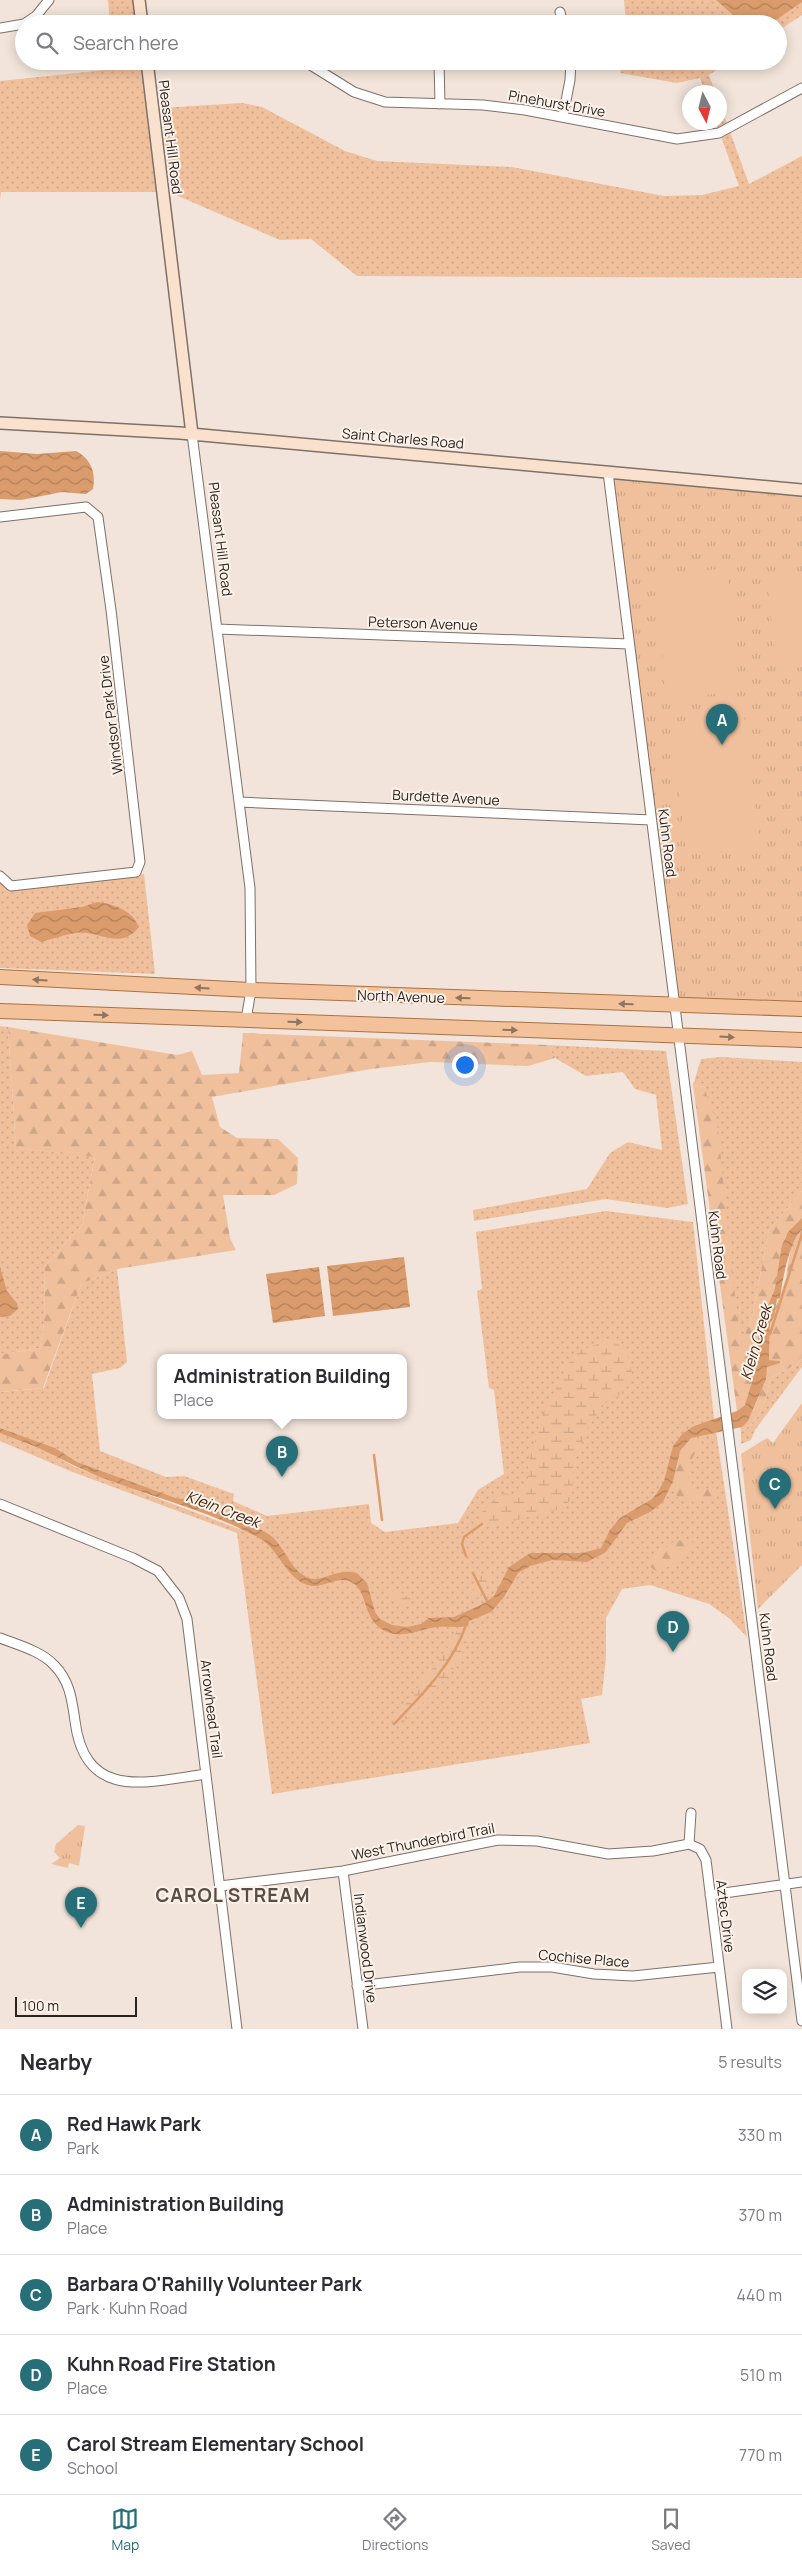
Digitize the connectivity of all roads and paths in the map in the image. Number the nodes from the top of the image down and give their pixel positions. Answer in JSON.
{"nodes":[{"id":1,"x":49,"y":0,"type":"edge"},
{"id":2,"x":139,"y":0,"type":"edge"},
{"id":3,"x":560,"y":12,"type":"dead end"},
{"id":4,"x":37,"y":15,"type":"edge"},
{"id":5,"x":141,"y":15,"type":"edge"},
{"id":6,"x":561,"y":15,"type":"edge"},
{"id":7,"x":15,"y":26,"type":"edge"},
{"id":8,"x":0,"y":28,"type":"edge"},
{"id":9,"x":147,"y":70,"type":"edge"},
{"id":10,"x":318,"y":70,"type":"edge"},
{"id":11,"x":439,"y":70,"type":"edge"},
{"id":12,"x":571,"y":70,"type":"edge"},
{"id":13,"x":802,"y":88,"type":"edge"},
{"id":14,"x":440,"y":104,"type":"junction"},
{"id":15,"x":563,"y":116,"type":"junction"},
{"id":16,"x":0,"y":423,"type":"edge"},
{"id":17,"x":192,"y":434,"type":"junction"},
{"id":18,"x":608,"y":472,"type":"junction"},
{"id":19,"x":802,"y":490,"type":"edge"},
{"id":20,"x":0,"y":517,"type":"edge"},
{"id":21,"x":217,"y":629,"type":"junction"},
{"id":22,"x":629,"y":644,"type":"junction"},
{"id":23,"x":239,"y":802,"type":"junction"},
{"id":24,"x":651,"y":820,"type":"junction"},
{"id":25,"x":0,"y":876,"type":"edge"},
{"id":26,"x":0,"y":978,"type":"edge"},
{"id":27,"x":251,"y":990,"type":"junction"},
{"id":28,"x":674,"y":1006,"type":"junction"},
{"id":29,"x":802,"y":1009,"type":"edge"},
{"id":30,"x":0,"y":1011,"type":"edge"},
{"id":31,"x":246,"y":1020,"type":"junction"},
{"id":32,"x":678,"y":1034,"type":"junction"},
{"id":33,"x":802,"y":1040,"type":"edge"},
{"id":34,"x":0,"y":1504,"type":"edge"},
{"id":35,"x":0,"y":1638,"type":"edge"},
{"id":36,"x":206,"y":1774,"type":"junction"},
{"id":37,"x":690,"y":1813,"type":"dead end"},
{"id":38,"x":689,"y":1844,"type":"junction"},
{"id":39,"x":343,"y":1871,"type":"junction"},
{"id":40,"x":802,"y":1882,"type":"edge"},
{"id":41,"x":785,"y":1885,"type":"junction"},
{"id":42,"x":220,"y":1886,"type":"junction"},
{"id":43,"x":710,"y":1895,"type":"junction"},
{"id":44,"x":719,"y":1967,"type":"junction"},
{"id":45,"x":358,"y":1986,"type":"junction"},
{"id":46,"x":802,"y":2021,"type":"edge"},
{"id":47,"x":237,"y":2029,"type":"edge"},
{"id":48,"x":363,"y":2029,"type":"edge"},
{"id":49,"x":726,"y":2029,"type":"edge"}],
"edges":[{"from":1,"to":4,"type":"street"},
{"from":2,"to":5,"type":"street"},
{"from":3,"to":6,"type":"street"},
{"from":7,"to":8,"type":"street"},
{"from":9,"to":17,"type":"street","name":"Pleasant Hill Road"},
{"from":10,"to":14,"type":"street","name":"Pinehurst Drive"},
{"from":11,"to":14,"type":"street"},
{"from":12,"to":15,"type":"street"},
{"from":13,"to":15,"type":"street","name":"Pinehurst Drive"},
{"from":14,"to":15,"type":"street","name":"Pinehurst Drive"},
{"from":16,"to":17,"type":"street","name":"Saint Charles Road"},
{"from":17,"to":18,"type":"street","name":"Saint Charles Road"},
{"from":17,"to":21,"type":"street","name":"Pleasant Hill Road"},
{"from":18,"to":19,"type":"street","name":"Saint Charles Road"},
{"from":18,"to":22,"type":"street","name":"Kuhn Road"},
{"from":20,"to":25,"type":"street","name":"Windsor Park Drive"},
{"from":21,"to":22,"type":"street","name":"Peterson Avenue"},
{"from":21,"to":23,"type":"street","name":"Pleasant Hill Road"},
{"from":22,"to":24,"type":"street","name":"Kuhn Road"},
{"from":23,"to":24,"type":"street","name":"Burdette Avenue"},
{"from":23,"to":27,"type":"street","name":"Pleasant Hill Road"},
{"from":24,"to":28,"type":"street","name":"Kuhn Road"},
{"from":27,"to":26,"type":"main road","name":"North Avenue","one_way":true},
{"from":28,"to":27,"type":"main road","name":"North Avenue","one_way":true},
{"from":27,"to":31,"type":"street","name":"Pleasant Hill Road"},
{"from":28,"to":29,"type":"main road","name":"North Avenue"},
{"from":28,"to":32,"type":"street","name":"Kuhn Road"},
{"from":30,"to":31,"type":"main road","one_way":true},
{"from":31,"to":32,"type":"main road","one_way":true},
{"from":32,"to":33,"type":"main road","one_way":true},
{"from":32,"to":41,"type":"street","name":"Kuhn Road"},
{"from":34,"to":36,"type":"street","name":"Arrowhead Trail"},
{"from":35,"to":36,"type":"street"},
{"from":36,"to":42,"type":"street","name":"Arrowhead Trail"},
{"from":37,"to":38,"type":"street"},
{"from":38,"to":39,"type":"street","name":"West Thunderbird Trail"},
{"from":38,"to":43,"type":"street","name":"Aztec Drive"},
{"from":39,"to":42,"type":"street","name":"West Thunderbird Trail"},
{"from":39,"to":45,"type":"street","name":"Indianwood Drive"},
{"from":40,"to":41,"type":"street"},
{"from":41,"to":43,"type":"street"},
{"from":41,"to":46,"type":"street","name":"Kuhn Road"},
{"from":42,"to":47,"type":"street","name":"Arrowhead Trail"},
{"from":43,"to":44,"type":"street","name":"Aztec Drive"},
{"from":44,"to":45,"type":"street","name":"Cochise Place"},
{"from":44,"to":49,"type":"street","name":"Aztec Drive"},
{"from":45,"to":48,"type":"street","name":"Indianwood Drive"}]}
